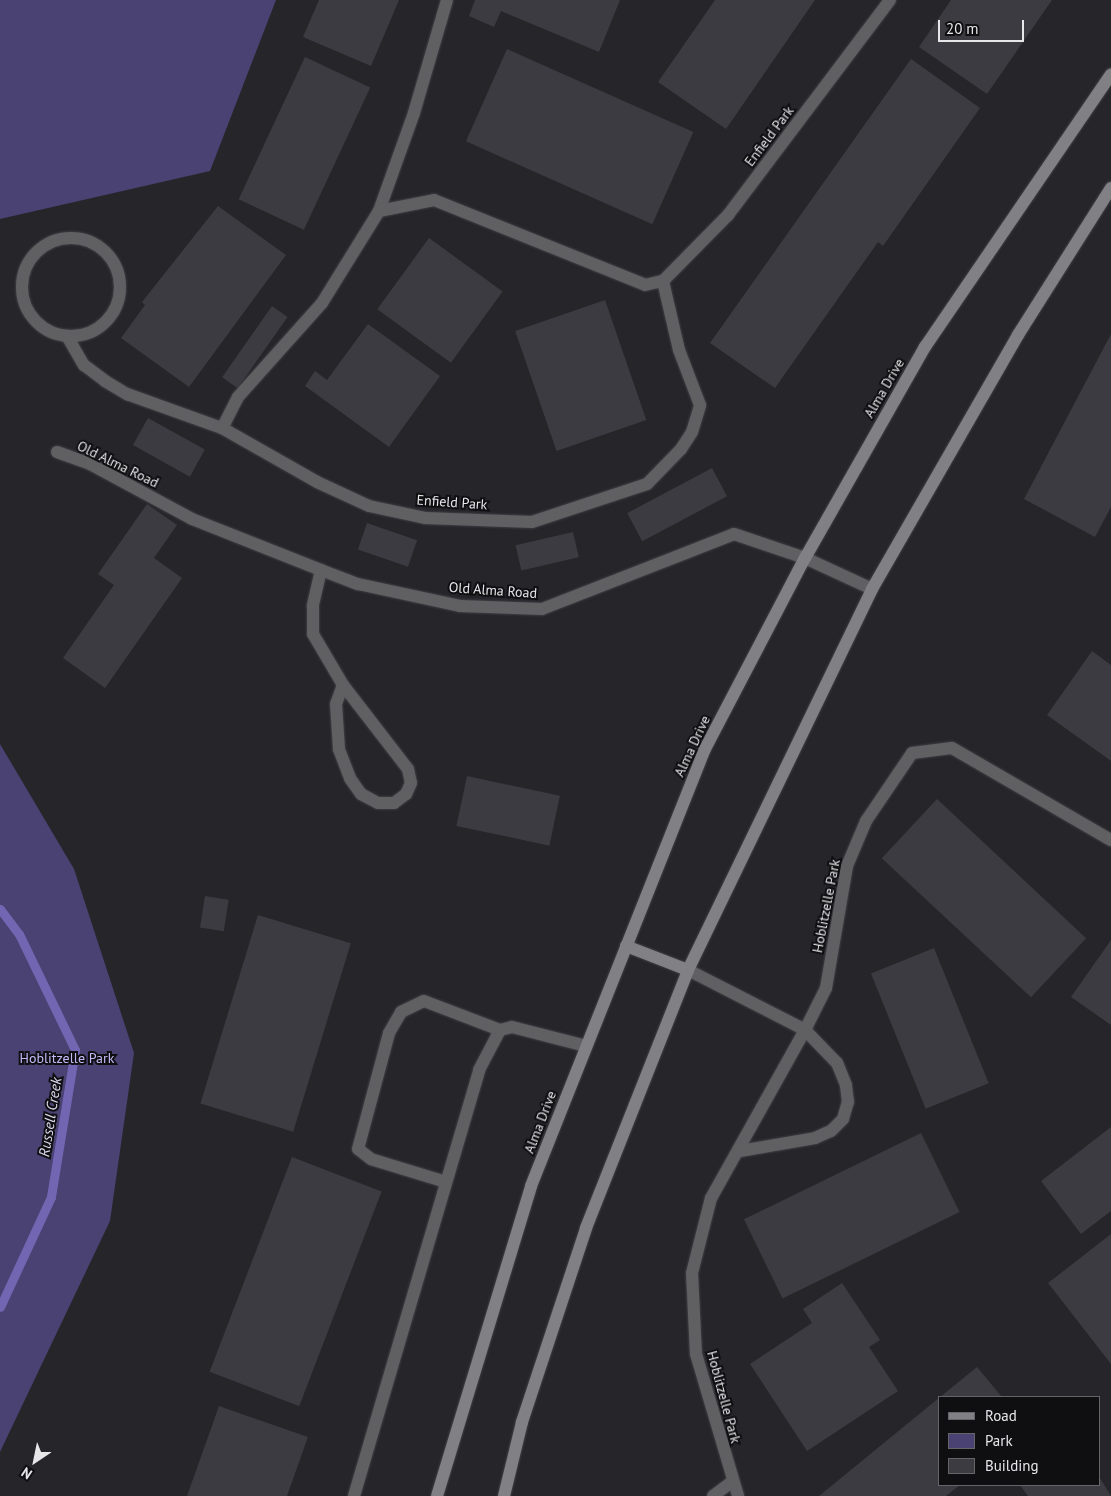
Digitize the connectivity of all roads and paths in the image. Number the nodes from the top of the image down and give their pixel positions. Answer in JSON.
{"nodes":[{"id":1,"x":447,"y":0,"type":"edge"},
{"id":2,"x":890,"y":0,"type":"edge"},
{"id":3,"x":1111,"y":74,"type":"edge"},
{"id":4,"x":1111,"y":188,"type":"edge"},
{"id":5,"x":379,"y":211,"type":"junction"},
{"id":6,"x":663,"y":281,"type":"junction"},
{"id":7,"x":67,"y":336,"type":"junction"},
{"id":8,"x":222,"y":428,"type":"junction"},
{"id":9,"x":57,"y":452,"type":"dead end"},
{"id":10,"x":805,"y":558,"type":"junction"},
{"id":11,"x":321,"y":570,"type":"junction"},
{"id":12,"x":872,"y":589,"type":"junction"},
{"id":13,"x":343,"y":685,"type":"junction"},
{"id":14,"x":1111,"y":840,"type":"edge"},
{"id":15,"x":626,"y":946,"type":"junction"},
{"id":16,"x":688,"y":970,"type":"junction"},
{"id":17,"x":500,"y":1030,"type":"junction"},
{"id":18,"x":805,"y":1030,"type":"junction"},
{"id":19,"x":586,"y":1046,"type":"junction"},
{"id":20,"x":740,"y":1151,"type":"junction"},
{"id":21,"x":446,"y":1182,"type":"junction"},
{"id":22,"x":733,"y":1481,"type":"junction"},
{"id":23,"x":354,"y":1496,"type":"edge"},
{"id":24,"x":437,"y":1496,"type":"edge"},
{"id":25,"x":504,"y":1496,"type":"edge"},
{"id":26,"x":713,"y":1496,"type":"edge"},
{"id":27,"x":738,"y":1496,"type":"edge"}],
"edges":[{"from":1,"to":5,"type":"street"},
{"from":2,"to":6,"type":"street","name":"Enfield Park"},
{"from":3,"to":10,"type":"main road","name":"Alma Drive"},
{"from":4,"to":12,"type":"main road"},
{"from":5,"to":6,"type":"street"},
{"from":5,"to":8,"type":"street"},
{"from":6,"to":8,"type":"street","name":"Enfield Park"},
{"from":7,"to":7,"type":"street"},
{"from":7,"to":8,"type":"street","name":"Enfield Park"},
{"from":9,"to":11,"type":"street","name":"Old Alma Road"},
{"from":10,"to":11,"type":"street","name":"Old Alma Road"},
{"from":10,"to":12,"type":"street","name":"Old Alma Road"},
{"from":10,"to":15,"type":"main road","name":"Alma Drive"},
{"from":11,"to":13,"type":"street"},
{"from":12,"to":16,"type":"main road"},
{"from":13,"to":13,"type":"street"},
{"from":14,"to":18,"type":"street","name":"Hoblitzelle Park"},
{"from":15,"to":16,"type":"main road"},
{"from":15,"to":19,"type":"main road","name":"Alma Drive"},
{"from":16,"to":18,"type":"street"},
{"from":16,"to":25,"type":"main road"},
{"from":17,"to":19,"type":"street"},
{"from":17,"to":21,"type":"street"},
{"from":17,"to":21,"type":"street"},
{"from":18,"to":20,"type":"street","name":"Hoblitzelle Park"},
{"from":18,"to":20,"type":"street"},
{"from":19,"to":24,"type":"main road","name":"Alma Drive"},
{"from":20,"to":22,"type":"street","name":"Hoblitzelle Park"},
{"from":21,"to":23,"type":"street"},
{"from":22,"to":26,"type":"street"},
{"from":22,"to":27,"type":"street","name":"Hoblitzelle Park"}]}
